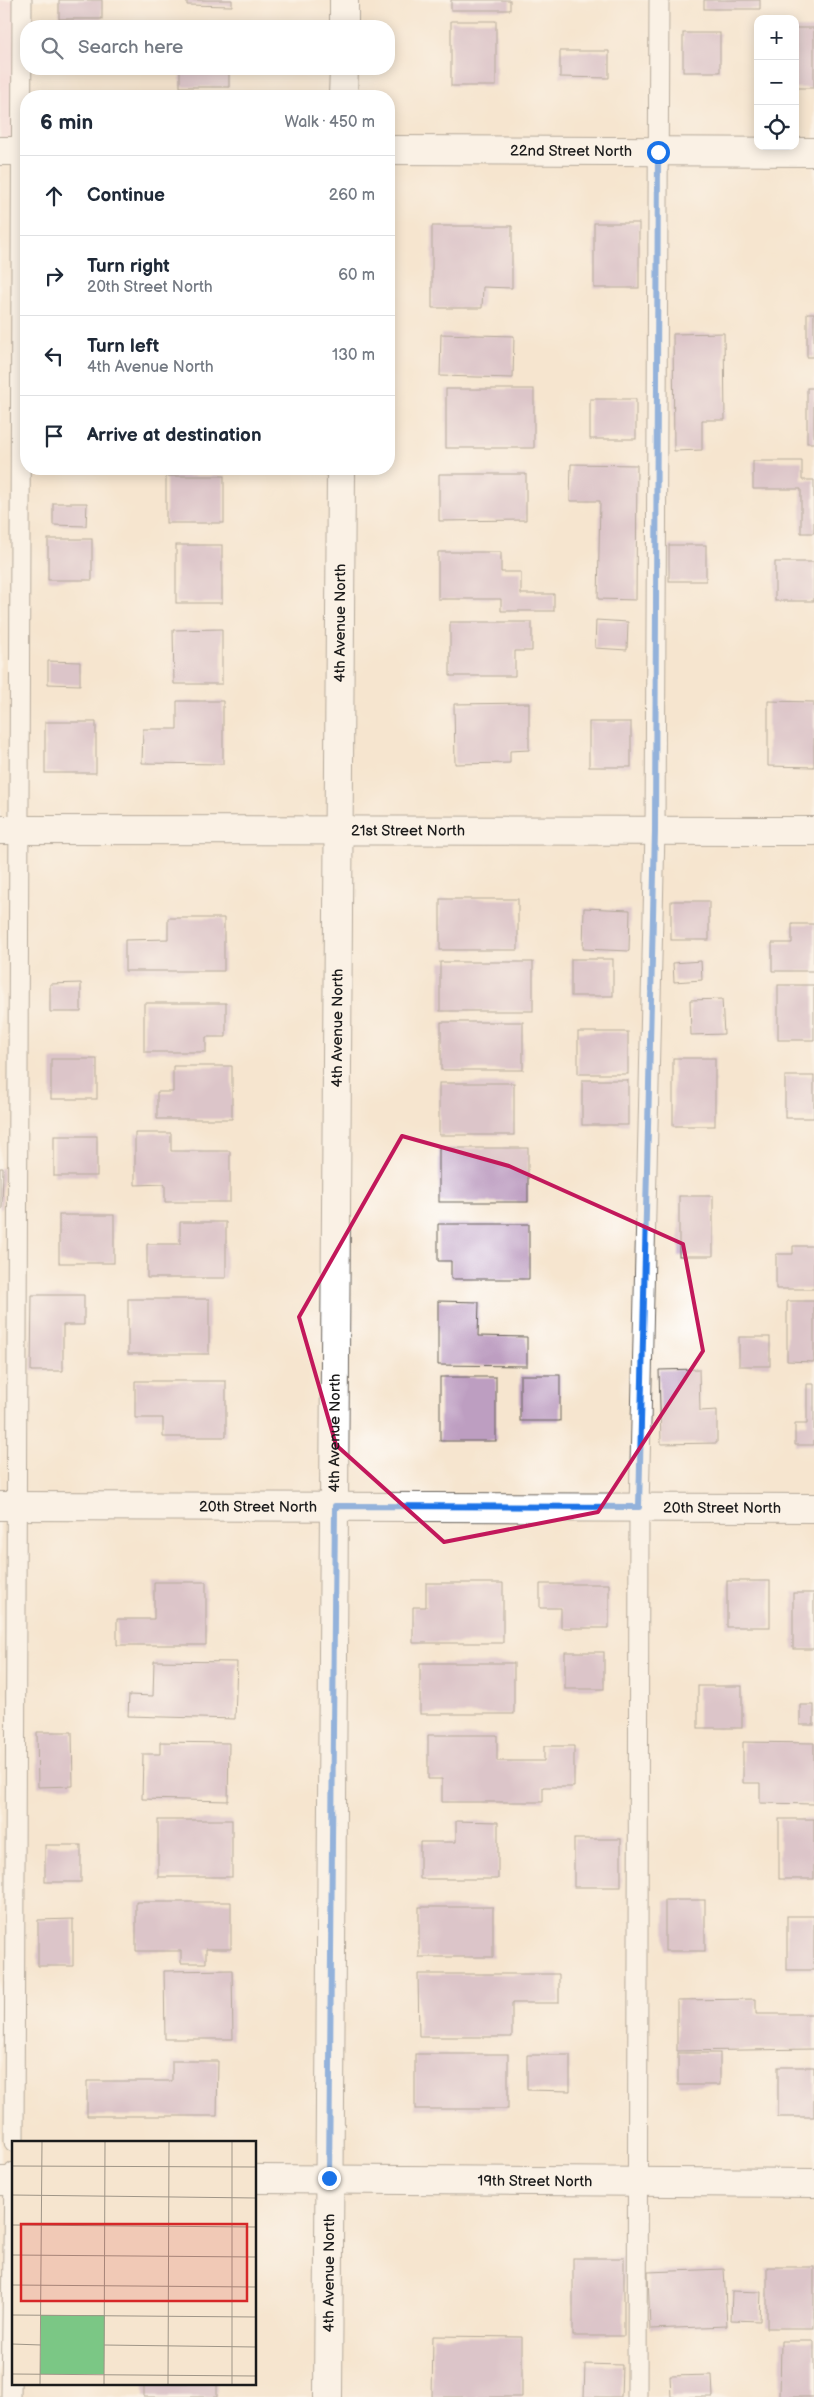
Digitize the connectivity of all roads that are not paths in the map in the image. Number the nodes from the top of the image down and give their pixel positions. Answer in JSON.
{"nodes":[{"id":1,"x":22,"y":0,"type":"edge"},
{"id":2,"x":344,"y":0,"type":"edge"},
{"id":3,"x":659,"y":0,"type":"edge"},
{"id":4,"x":21,"y":20,"type":"edge"},
{"id":5,"x":344,"y":20,"type":"edge"},
{"id":6,"x":20,"y":50,"type":"edge"},
{"id":7,"x":344,"y":75,"type":"edge"},
{"id":8,"x":343,"y":90,"type":"edge"},
{"id":9,"x":395,"y":150,"type":"edge"},
{"id":10,"x":16,"y":151,"type":"edge"},
{"id":11,"x":658,"y":152,"type":"junction"},
{"id":12,"x":814,"y":152,"type":"edge"},
{"id":13,"x":341,"y":475,"type":"edge"},
{"id":14,"x":9,"y":830,"type":"edge"},
{"id":15,"x":338,"y":831,"type":"junction"},
{"id":16,"x":655,"y":831,"type":"junction"},
{"id":17,"x":814,"y":831,"type":"edge"},
{"id":18,"x":9,"y":1506,"type":"edge"},
{"id":19,"x":335,"y":1506,"type":"junction"},
{"id":20,"x":639,"y":1507,"type":"junction"},
{"id":21,"x":814,"y":1508,"type":"edge"},
{"id":22,"x":14,"y":2141,"type":"edge"},
{"id":23,"x":256,"y":2178,"type":"edge"},
{"id":24,"x":329,"y":2178,"type":"junction"},
{"id":25,"x":636,"y":2181,"type":"junction"},
{"id":26,"x":814,"y":2183,"type":"edge"},
{"id":27,"x":12,"y":2325,"type":"edge"},
{"id":28,"x":11,"y":2397,"type":"edge"},
{"id":29,"x":328,"y":2397,"type":"edge"},
{"id":30,"x":637,"y":2397,"type":"edge"}],
"edges":[{"from":1,"to":4,"type":"lane"},
{"from":2,"to":5,"type":"street"},
{"from":3,"to":11,"type":"lane"},
{"from":6,"to":10,"type":"lane"},
{"from":7,"to":8,"type":"street"},
{"from":9,"to":11,"type":"street","name":"22nd Street North"},
{"from":10,"to":14,"type":"lane"},
{"from":11,"to":12,"type":"street","name":"22nd Street North"},
{"from":11,"to":16,"type":"lane"},
{"from":13,"to":15,"type":"street","name":"4th Avenue North"},
{"from":14,"to":15,"type":"street","name":"21st Street North"},
{"from":14,"to":18,"type":"lane"},
{"from":15,"to":16,"type":"street","name":"21st Street North"},
{"from":15,"to":19,"type":"street","name":"4th Avenue North"},
{"from":16,"to":17,"type":"street","name":"21st Street North"},
{"from":16,"to":20,"type":"lane"},
{"from":18,"to":19,"type":"street","name":"20th Street North"},
{"from":18,"to":22,"type":"lane"},
{"from":19,"to":20,"type":"street","name":"20th Street North"},
{"from":19,"to":24,"type":"street","name":"4th Avenue North"},
{"from":20,"to":21,"type":"street","name":"20th Street North"},
{"from":20,"to":25,"type":"lane"},
{"from":23,"to":24,"type":"street","name":"19th Street North"},
{"from":24,"to":25,"type":"street","name":"19th Street North"},
{"from":24,"to":29,"type":"street","name":"4th Avenue North"},
{"from":25,"to":26,"type":"street","name":"19th Street North"},
{"from":25,"to":30,"type":"lane"},
{"from":27,"to":28,"type":"lane"}]}
